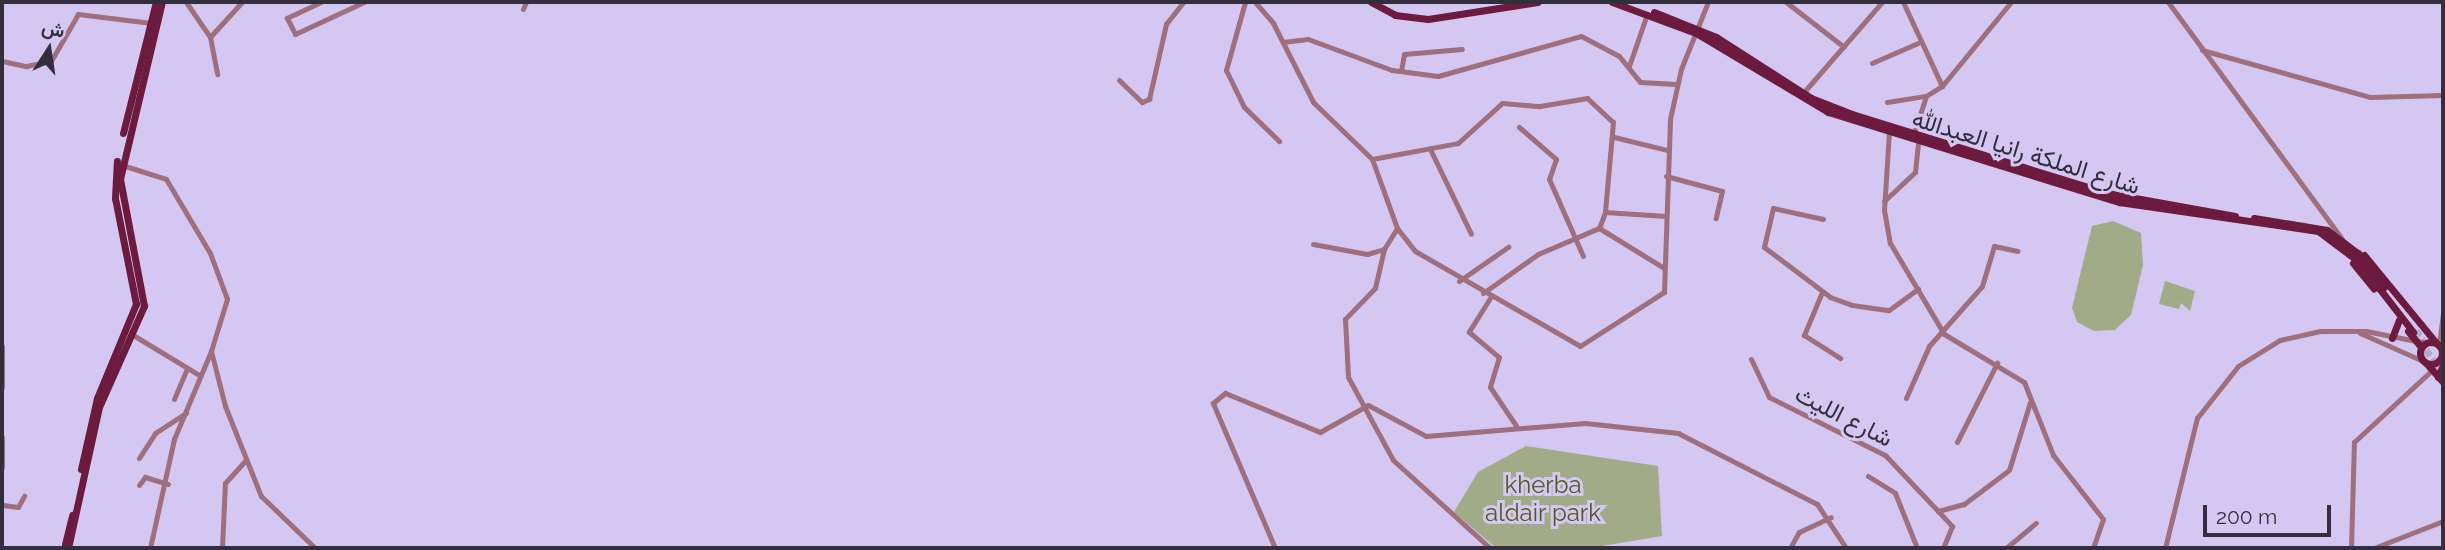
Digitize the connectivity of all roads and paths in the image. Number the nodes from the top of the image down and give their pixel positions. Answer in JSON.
{"nodes":[{"id":1,"x":156,"y":2,"type":"edge"},
{"id":2,"x":162,"y":2,"type":"edge"},
{"id":3,"x":186,"y":2,"type":"edge"},
{"id":4,"x":242,"y":2,"type":"edge"},
{"id":5,"x":321,"y":2,"type":"edge"},
{"id":6,"x":364,"y":2,"type":"edge"},
{"id":7,"x":526,"y":2,"type":"edge"},
{"id":8,"x":1183,"y":2,"type":"edge"},
{"id":9,"x":1245,"y":2,"type":"edge"},
{"id":10,"x":1255,"y":2,"type":"edge"},
{"id":11,"x":1371,"y":2,"type":"edge"},
{"id":12,"x":1538,"y":2,"type":"edge"},
{"id":13,"x":1612,"y":2,"type":"edge"},
{"id":14,"x":1625,"y":2,"type":"edge"},
{"id":15,"x":1708,"y":2,"type":"edge"},
{"id":16,"x":1786,"y":2,"type":"edge"},
{"id":17,"x":1882,"y":2,"type":"edge"},
{"id":18,"x":1903,"y":2,"type":"edge"},
{"id":19,"x":2011,"y":2,"type":"edge"},
{"id":20,"x":2168,"y":2,"type":"edge"},
{"id":21,"x":523,"y":9,"type":"dead end"},
{"id":22,"x":1647,"y":14,"type":"junction"},
{"id":23,"x":152,"y":23,"type":"junction"},
{"id":24,"x":1697,"y":31,"type":"junction"},
{"id":25,"x":210,"y":37,"type":"junction"},
{"id":26,"x":1283,"y":42,"type":"junction"},
{"id":27,"x":1918,"y":43,"type":"junction"},
{"id":28,"x":1844,"y":47,"type":"junction"},
{"id":29,"x":1462,"y":49,"type":"dead end"},
{"id":30,"x":2203,"y":50,"type":"junction"},
{"id":31,"x":2,"y":61,"type":"edge"},
{"id":32,"x":1872,"y":64,"type":"dead end"},
{"id":33,"x":1629,"y":66,"type":"junction"},
{"id":34,"x":1401,"y":71,"type":"junction"},
{"id":35,"x":217,"y":74,"type":"dead end"},
{"id":36,"x":1119,"y":80,"type":"dead end"},
{"id":37,"x":1676,"y":84,"type":"junction"},
{"id":38,"x":1942,"y":86,"type":"junction"},
{"id":39,"x":1803,"y":93,"type":"junction"},
{"id":40,"x":2443,"y":95,"type":"edge"},
{"id":41,"x":1926,"y":96,"type":"junction"},
{"id":42,"x":1886,"y":102,"type":"dead end"},
{"id":43,"x":1519,"y":127,"type":"dead end"},
{"id":44,"x":1889,"y":131,"type":"junction"},
{"id":45,"x":1914,"y":133,"type":"junction"},
{"id":46,"x":1614,"y":137,"type":"junction"},
{"id":47,"x":1279,"y":141,"type":"dead end"},
{"id":48,"x":1918,"y":144,"type":"dead end"},
{"id":49,"x":1430,"y":149,"type":"junction"},
{"id":50,"x":1667,"y":150,"type":"junction"},
{"id":51,"x":1372,"y":159,"type":"junction"},
{"id":52,"x":119,"y":164,"type":"junction"},
{"id":53,"x":1666,"y":176,"type":"junction"},
{"id":54,"x":1884,"y":201,"type":"junction"},
{"id":55,"x":1605,"y":212,"type":"junction"},
{"id":56,"x":1666,"y":216,"type":"junction"},
{"id":57,"x":1716,"y":218,"type":"dead end"},
{"id":58,"x":1823,"y":219,"type":"dead end"},
{"id":59,"x":1397,"y":228,"type":"junction"},
{"id":60,"x":1599,"y":228,"type":"junction"},
{"id":61,"x":1471,"y":234,"type":"dead end"},
{"id":62,"x":1575,"y":234,"type":"junction"},
{"id":63,"x":2342,"y":239,"type":"junction"},
{"id":64,"x":1313,"y":244,"type":"dead end"},
{"id":65,"x":1508,"y":247,"type":"dead end"},
{"id":66,"x":1384,"y":249,"type":"junction"},
{"id":67,"x":2349,"y":249,"type":"junction"},
{"id":68,"x":2017,"y":251,"type":"dead end"},
{"id":69,"x":1583,"y":256,"type":"dead end"},
{"id":70,"x":1664,"y":268,"type":"junction"},
{"id":71,"x":1458,"y":281,"type":"junction"},
{"id":72,"x":1918,"y":289,"type":"junction"},
{"id":73,"x":141,"y":291,"type":"junction"},
{"id":74,"x":1822,"y":292,"type":"junction"},
{"id":75,"x":1483,"y":293,"type":"junction"},
{"id":76,"x":1490,"y":298,"type":"junction"},
{"id":77,"x":2443,"y":314,"type":"edge"},
{"id":78,"x":2399,"y":320,"type":"junction"},
{"id":79,"x":1942,"y":331,"type":"junction"},
{"id":80,"x":2358,"y":331,"type":"junction"},
{"id":81,"x":2416,"y":331,"type":"junction"},
{"id":82,"x":133,"y":335,"type":"junction"},
{"id":83,"x":2392,"y":338,"type":"junction"},
{"id":84,"x":2421,"y":344,"type":"junction"},
{"id":85,"x":2,"y":346,"type":"edge"},
{"id":86,"x":2440,"y":348,"type":"edge"},
{"id":87,"x":211,"y":351,"type":"junction"},
{"id":88,"x":1840,"y":358,"type":"dead end"},
{"id":89,"x":1751,"y":359,"type":"dead end"},
{"id":90,"x":2424,"y":362,"type":"junction"},
{"id":91,"x":1997,"y":363,"type":"junction"},
{"id":92,"x":187,"y":369,"type":"junction"},
{"id":93,"x":2431,"y":371,"type":"junction"},
{"id":94,"x":2442,"y":374,"type":"edge"},
{"id":95,"x":199,"y":375,"type":"junction"},
{"id":96,"x":2,"y":387,"type":"edge"},
{"id":97,"x":1906,"y":398,"type":"dead end"},
{"id":98,"x":174,"y":399,"type":"dead end"},
{"id":99,"x":2030,"y":402,"type":"junction"},
{"id":100,"x":1362,"y":407,"type":"junction"},
{"id":101,"x":186,"y":414,"type":"junction"},
{"id":102,"x":1517,"y":427,"type":"junction"},
{"id":103,"x":2,"y":437,"type":"edge"},
{"id":104,"x":1957,"y":442,"type":"dead end"},
{"id":105,"x":139,"y":458,"type":"dead end"},
{"id":106,"x":245,"y":461,"type":"junction"},
{"id":107,"x":2,"y":467,"type":"edge"},
{"id":108,"x":1868,"y":475,"type":"dead end"},
{"id":109,"x":168,"y":484,"type":"junction"},
{"id":110,"x":139,"y":485,"type":"dead end"},
{"id":111,"x":24,"y":496,"type":"dead end"},
{"id":112,"x":2,"y":505,"type":"edge"},
{"id":113,"x":1938,"y":511,"type":"junction"},
{"id":114,"x":1831,"y":517,"type":"junction"},
{"id":115,"x":2443,"y":521,"type":"edge"},
{"id":116,"x":2036,"y":523,"type":"dead end"},
{"id":117,"x":1474,"y":539,"type":"junction"},
{"id":118,"x":66,"y":548,"type":"edge"},
{"id":119,"x":114,"y":548,"type":"edge"},
{"id":120,"x":148,"y":548,"type":"edge"},
{"id":121,"x":222,"y":548,"type":"edge"},
{"id":122,"x":315,"y":548,"type":"edge"},
{"id":123,"x":1275,"y":548,"type":"edge"},
{"id":124,"x":1470,"y":548,"type":"edge"},
{"id":125,"x":1490,"y":548,"type":"edge"},
{"id":126,"x":1790,"y":548,"type":"edge"},
{"id":127,"x":1846,"y":548,"type":"edge"},
{"id":128,"x":1917,"y":548,"type":"edge"},
{"id":129,"x":1943,"y":548,"type":"edge"},
{"id":130,"x":2006,"y":548,"type":"edge"},
{"id":131,"x":2092,"y":548,"type":"edge"},
{"id":132,"x":2165,"y":548,"type":"edge"},
{"id":133,"x":2351,"y":548,"type":"edge"},
{"id":134,"x":2374,"y":548,"type":"edge"}],
"edges":[{"from":1,"to":23,"type":"main road"},
{"from":2,"to":23,"type":"main road"},
{"from":3,"to":25,"type":"street"},
{"from":4,"to":25,"type":"street"},
{"from":5,"to":6,"type":"street"},
{"from":7,"to":21,"type":"street"},
{"from":8,"to":36,"type":"street"},
{"from":9,"to":47,"type":"street"},
{"from":10,"to":26,"type":"street"},
{"from":11,"to":12,"type":"main road"},
{"from":13,"to":22,"type":"main road","name":"شارع الملكة رانيا العبدالله"},
{"from":14,"to":24,"type":"main road","name":"شارع الملكة رانيا العبدالله"},
{"from":15,"to":24,"type":"street"},
{"from":16,"to":28,"type":"street"},
{"from":17,"to":28,"type":"street"},
{"from":18,"to":27,"type":"street"},
{"from":19,"to":38,"type":"street"},
{"from":20,"to":30,"type":"street"},
{"from":22,"to":24,"type":"main road","name":"شارع الملكة رانيا العبدالله"},
{"from":22,"to":33,"type":"street"},
{"from":23,"to":31,"type":"street"},
{"from":23,"to":52,"type":"main road"},
{"from":24,"to":37,"type":"street"},
{"from":24,"to":39,"type":"main road","name":"شارع الملكة رانيا العبدالله"},
{"from":24,"to":44,"type":"main road","name":"شارع الملكة رانيا العبدالله"},
{"from":25,"to":35,"type":"street"},
{"from":26,"to":34,"type":"street"},
{"from":26,"to":51,"type":"street"},
{"from":27,"to":32,"type":"street"},
{"from":27,"to":38,"type":"street"},
{"from":28,"to":39,"type":"street"},
{"from":29,"to":34,"type":"street"},
{"from":30,"to":40,"type":"street"},
{"from":30,"to":63,"type":"street"},
{"from":33,"to":34,"type":"street"},
{"from":33,"to":37,"type":"street"},
{"from":37,"to":50,"type":"street"},
{"from":38,"to":41,"type":"street"},
{"from":39,"to":45,"type":"main road","name":"شارع الملكة رانيا العبدالله"},
{"from":41,"to":42,"type":"street"},
{"from":41,"to":45,"type":"street"},
{"from":43,"to":62,"type":"street"},
{"from":44,"to":54,"type":"street"},
{"from":44,"to":67,"type":"main road","name":"شارع الملكة رانيا العبدالله"},
{"from":45,"to":63,"type":"main road","name":"شارع الملكة رانيا العبدالله"},
{"from":46,"to":49,"type":"street"},
{"from":46,"to":50,"type":"street"},
{"from":46,"to":55,"type":"street"},
{"from":48,"to":54,"type":"street"},
{"from":49,"to":51,"type":"street"},
{"from":49,"to":61,"type":"street"},
{"from":50,"to":53,"type":"street"},
{"from":51,"to":59,"type":"street"},
{"from":52,"to":73,"type":"main road"},
{"from":52,"to":87,"type":"street"},
{"from":53,"to":56,"type":"street"},
{"from":53,"to":57,"type":"street"},
{"from":54,"to":72,"type":"street"},
{"from":55,"to":56,"type":"street"},
{"from":55,"to":60,"type":"street"},
{"from":56,"to":70,"type":"street"},
{"from":58,"to":74,"type":"street"},
{"from":59,"to":66,"type":"street"},
{"from":59,"to":71,"type":"street"},
{"from":60,"to":62,"type":"street"},
{"from":60,"to":70,"type":"street"},
{"from":62,"to":69,"type":"street"},
{"from":62,"to":75,"type":"street"},
{"from":63,"to":67,"type":"main road","name":"شارع الملكة رانيا العبدالله"},
{"from":64,"to":66,"type":"street"},
{"from":65,"to":71,"type":"street"},
{"from":66,"to":100,"type":"street"},
{"from":67,"to":78,"type":"main road"},
{"from":67,"to":81,"type":"main road","name":"شارع الملكة رانيا العبدالله"},
{"from":67,"to":81,"type":"main road"},
{"from":68,"to":79,"type":"street"},
{"from":70,"to":76,"type":"street"},
{"from":71,"to":75,"type":"street"},
{"from":72,"to":74,"type":"street"},
{"from":72,"to":79,"type":"street"},
{"from":73,"to":82,"type":"main road"},
{"from":73,"to":118,"type":"main road"},
{"from":74,"to":88,"type":"street"},
{"from":75,"to":76,"type":"street"},
{"from":76,"to":102,"type":"street"},
{"from":77,"to":86,"type":"street"},
{"from":78,"to":81,"type":"main road"},
{"from":78,"to":83,"type":"main road"},
{"from":79,"to":91,"type":"street"},
{"from":79,"to":97,"type":"street"},
{"from":80,"to":83,"type":"street"},
{"from":80,"to":90,"type":"street"},
{"from":80,"to":132,"type":"street"},
{"from":81,"to":84,"type":"main road"},
{"from":81,"to":86,"type":"main road"},
{"from":82,"to":92,"type":"street"},
{"from":82,"to":118,"type":"main road"},
{"from":83,"to":84,"type":"street"},
{"from":84,"to":86,"type":"main road"},
{"from":84,"to":90,"type":"main road"},
{"from":85,"to":96,"type":"street"},
{"from":86,"to":90,"type":"main road"},
{"from":87,"to":95,"type":"street"},
{"from":87,"to":106,"type":"street"},
{"from":89,"to":113,"type":"street","name":"شارع الليث"},
{"from":90,"to":93,"type":"main road"},
{"from":91,"to":99,"type":"street"},
{"from":91,"to":104,"type":"street"},
{"from":92,"to":95,"type":"street"},
{"from":92,"to":98,"type":"street"},
{"from":93,"to":94,"type":"main road"},
{"from":93,"to":133,"type":"street"},
{"from":95,"to":101,"type":"street"},
{"from":99,"to":113,"type":"street"},
{"from":99,"to":131,"type":"street"},
{"from":100,"to":102,"type":"street"},
{"from":100,"to":117,"type":"street"},
{"from":100,"to":123,"type":"street"},
{"from":101,"to":105,"type":"street"},
{"from":101,"to":109,"type":"street"},
{"from":102,"to":114,"type":"street"},
{"from":103,"to":107,"type":"street"},
{"from":106,"to":121,"type":"street"},
{"from":106,"to":122,"type":"street"},
{"from":108,"to":128,"type":"street"},
{"from":109,"to":110,"type":"street"},
{"from":109,"to":120,"type":"street"},
{"from":111,"to":112,"type":"street"},
{"from":113,"to":129,"type":"street"},
{"from":114,"to":126,"type":"street"},
{"from":114,"to":127,"type":"street"},
{"from":115,"to":134,"type":"street"},
{"from":116,"to":130,"type":"street"},
{"from":117,"to":124,"type":"street"},
{"from":117,"to":125,"type":"street"},
{"from":119,"to":120,"type":"street"}]}
